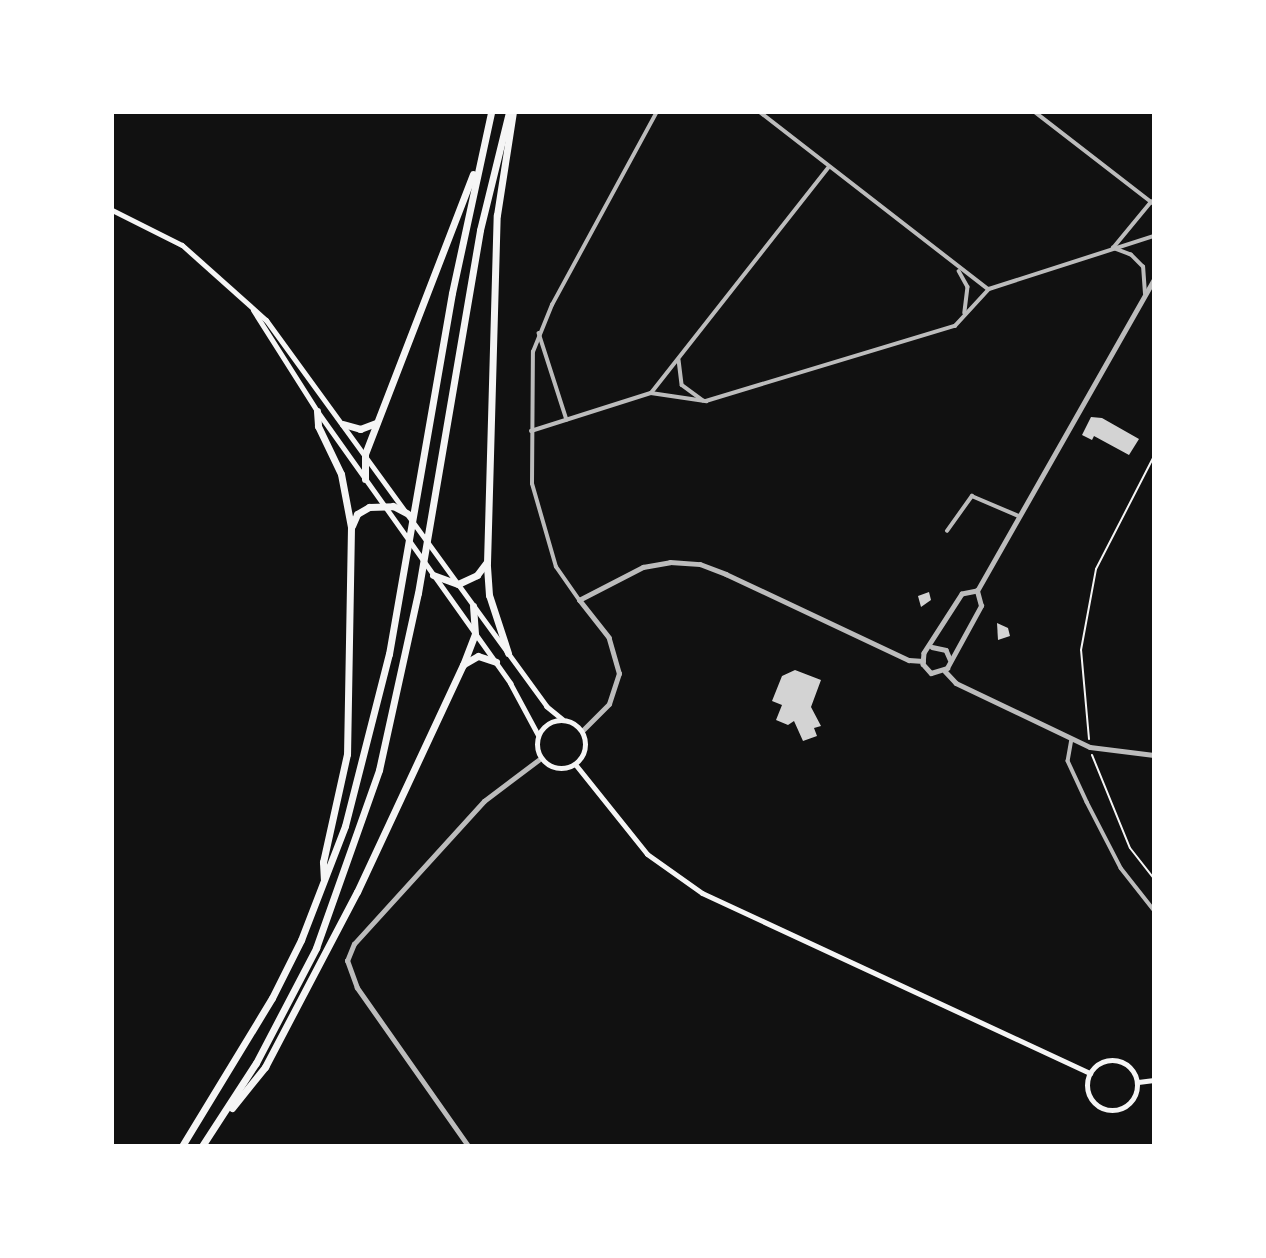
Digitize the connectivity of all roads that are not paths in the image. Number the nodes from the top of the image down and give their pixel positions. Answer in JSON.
{"nodes":[{"id":1,"x":491,"y":112,"type":"edge"},
{"id":2,"x":511,"y":112,"type":"edge"},
{"id":3,"x":657,"y":112,"type":"edge"},
{"id":4,"x":760,"y":112,"type":"edge"},
{"id":5,"x":1035,"y":112,"type":"edge"},
{"id":6,"x":477,"y":167,"type":"junction"},
{"id":7,"x":828,"y":168,"type":"junction"},
{"id":8,"x":1152,"y":203,"type":"edge"},
{"id":9,"x":112,"y":209,"type":"edge"},
{"id":10,"x":1154,"y":236,"type":"edge"},
{"id":11,"x":1113,"y":248,"type":"junction"},
{"id":12,"x":956,"y":267,"type":"junction"},
{"id":13,"x":1154,"y":279,"type":"edge"},
{"id":14,"x":989,"y":289,"type":"junction"},
{"id":15,"x":1144,"y":297,"type":"junction"},
{"id":16,"x":248,"y":302,"type":"junction"},
{"id":17,"x":961,"y":320,"type":"junction"},
{"id":18,"x":539,"y":332,"type":"junction"},
{"id":19,"x":680,"y":358,"type":"junction"},
{"id":20,"x":651,"y":393,"type":"junction"},
{"id":21,"x":706,"y":401,"type":"junction"},
{"id":22,"x":317,"y":411,"type":"junction"},
{"id":23,"x":567,"y":420,"type":"junction"},
{"id":24,"x":376,"y":423,"type":"junction"},
{"id":25,"x":344,"y":424,"type":"junction"},
{"id":26,"x":531,"y":431,"type":"junction"},
{"id":27,"x":365,"y":454,"type":"junction"},
{"id":28,"x":365,"y":480,"type":"junction"},
{"id":29,"x":383,"y":505,"type":"junction"},
{"id":30,"x":407,"y":513,"type":"junction"},
{"id":31,"x":1020,"y":516,"type":"junction"},
{"id":32,"x":351,"y":527,"type":"junction"},
{"id":33,"x":947,"y":531,"type":"dead end"},
{"id":34,"x":487,"y":563,"type":"junction"},
{"id":35,"x":433,"y":575,"type":"junction"},
{"id":36,"x":458,"y":584,"type":"junction"},
{"id":37,"x":977,"y":591,"type":"junction"},
{"id":38,"x":579,"y":600,"type":"junction"},
{"id":39,"x":473,"y":606,"type":"junction"},
{"id":40,"x":475,"y":634,"type":"junction"},
{"id":41,"x":932,"y":647,"type":"junction"},
{"id":42,"x":508,"y":653,"type":"junction"},
{"id":43,"x":950,"y":660,"type":"junction"},
{"id":44,"x":923,"y":661,"type":"junction"},
{"id":45,"x":496,"y":662,"type":"junction"},
{"id":46,"x":463,"y":665,"type":"junction"},
{"id":47,"x":945,"y":671,"type":"junction"},
{"id":48,"x":562,"y":719,"type":"junction"},
{"id":49,"x":582,"y":731,"type":"junction"},
{"id":50,"x":538,"y":735,"type":"junction"},
{"id":51,"x":1072,"y":739,"type":"junction"},
{"id":52,"x":1154,"y":755,"type":"edge"},
{"id":53,"x":541,"y":758,"type":"junction"},
{"id":54,"x":575,"y":764,"type":"junction"},
{"id":55,"x":324,"y":883,"type":"junction"},
{"id":56,"x":1154,"y":910,"type":"edge"},
{"id":57,"x":1090,"y":1073,"type":"junction"},
{"id":58,"x":1154,"y":1080,"type":"edge"},
{"id":59,"x":1138,"y":1082,"type":"junction"},
{"id":60,"x":223,"y":1116,"type":"junction"},
{"id":61,"x":182,"y":1146,"type":"edge"},
{"id":62,"x":202,"y":1146,"type":"edge"},
{"id":63,"x":468,"y":1146,"type":"edge"}],
"edges":[{"from":1,"to":6,"type":"highway"},
{"from":2,"to":34,"type":"highway"},
{"from":2,"to":60,"type":"highway"},
{"from":3,"to":18,"type":"street"},
{"from":4,"to":7,"type":"street"},
{"from":5,"to":8,"type":"street"},
{"from":6,"to":24,"type":"highway"},
{"from":6,"to":55,"type":"highway"},
{"from":7,"to":12,"type":"street"},
{"from":7,"to":19,"type":"street"},
{"from":8,"to":11,"type":"street"},
{"from":9,"to":16,"type":"main road"},
{"from":10,"to":11,"type":"street"},
{"from":11,"to":14,"type":"street"},
{"from":11,"to":15,"type":"street"},
{"from":12,"to":14,"type":"street"},
{"from":12,"to":17,"type":"street"},
{"from":13,"to":15,"type":"street"},
{"from":14,"to":17,"type":"street"},
{"from":15,"to":31,"type":"street"},
{"from":16,"to":22,"type":"main road"},
{"from":16,"to":25,"type":"main road"},
{"from":17,"to":21,"type":"street"},
{"from":18,"to":23,"type":"street"},
{"from":18,"to":26,"type":"street"},
{"from":19,"to":20,"type":"street"},
{"from":19,"to":21,"type":"street"},
{"from":20,"to":21,"type":"street"},
{"from":20,"to":23,"type":"street"},
{"from":22,"to":28,"type":"main road"},
{"from":22,"to":32,"type":"highway"},
{"from":23,"to":26,"type":"street"},
{"from":24,"to":25,"type":"highway"},
{"from":24,"to":27,"type":"highway"},
{"from":25,"to":27,"type":"main road"},
{"from":26,"to":38,"type":"street"},
{"from":27,"to":28,"type":"highway"},
{"from":27,"to":30,"type":"main road"},
{"from":28,"to":29,"type":"main road"},
{"from":29,"to":30,"type":"highway"},
{"from":29,"to":32,"type":"highway"},
{"from":29,"to":35,"type":"main road"},
{"from":30,"to":36,"type":"main road"},
{"from":31,"to":33,"type":"street"},
{"from":31,"to":37,"type":"street"},
{"from":32,"to":55,"type":"highway"},
{"from":34,"to":36,"type":"highway"},
{"from":34,"to":42,"type":"highway"},
{"from":35,"to":36,"type":"highway"},
{"from":35,"to":40,"type":"main road"},
{"from":36,"to":39,"type":"main road"},
{"from":37,"to":41,"type":"street"},
{"from":37,"to":43,"type":"street"},
{"from":38,"to":44,"type":"street"},
{"from":38,"to":49,"type":"street"},
{"from":39,"to":40,"type":"highway"},
{"from":39,"to":42,"type":"main road"},
{"from":40,"to":45,"type":"main road"},
{"from":40,"to":46,"type":"highway"},
{"from":41,"to":43,"type":"street"},
{"from":41,"to":44,"type":"street"},
{"from":42,"to":48,"type":"main road"},
{"from":43,"to":47,"type":"street"},
{"from":44,"to":47,"type":"street"},
{"from":45,"to":46,"type":"highway"},
{"from":45,"to":50,"type":"main road"},
{"from":46,"to":60,"type":"highway"},
{"from":47,"to":51,"type":"street"},
{"from":48,"to":49,"type":"main road"},
{"from":48,"to":50,"type":"main road"},
{"from":49,"to":54,"type":"main road"},
{"from":50,"to":53,"type":"main road"},
{"from":51,"to":52,"type":"street"},
{"from":51,"to":56,"type":"street"},
{"from":53,"to":54,"type":"main road"},
{"from":53,"to":63,"type":"street"},
{"from":54,"to":57,"type":"main road"},
{"from":55,"to":61,"type":"highway"},
{"from":57,"to":59,"type":"main road"},
{"from":57,"to":59,"type":"main road"},
{"from":58,"to":59,"type":"main road"},
{"from":60,"to":62,"type":"highway"}]}
